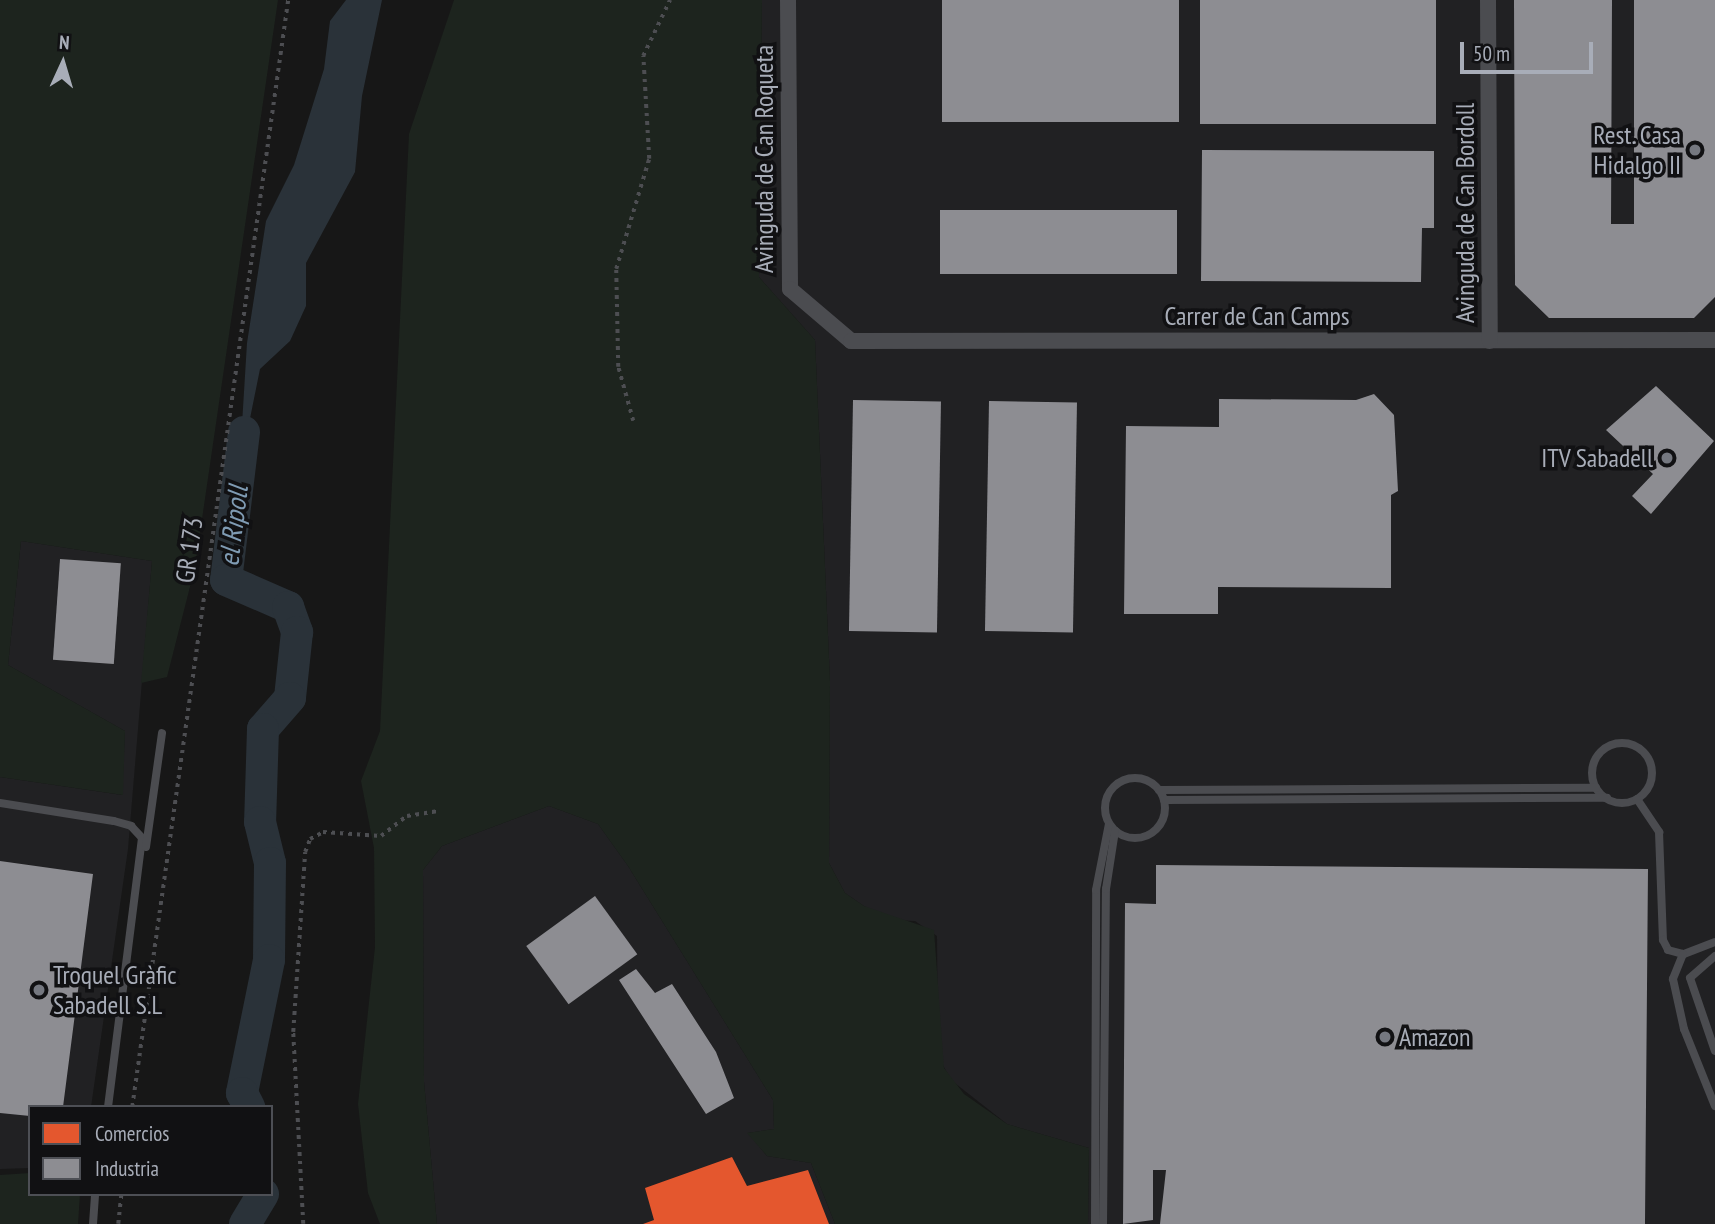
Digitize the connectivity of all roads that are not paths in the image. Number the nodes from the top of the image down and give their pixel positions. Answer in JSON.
{"nodes":[{"id":1,"x":788,"y":0,"type":"edge"},
{"id":2,"x":1488,"y":0,"type":"edge"},
{"id":3,"x":810,"y":309,"type":"joint"},
{"id":4,"x":1715,"y":340,"type":"edge"},
{"id":5,"x":1490,"y":341,"type":"junction"},
{"id":6,"x":162,"y":733,"type":"dead end"},
{"id":7,"x":1596,"y":788,"type":"junction"},
{"id":8,"x":1159,"y":790,"type":"junction"},
{"id":9,"x":1607,"y":798,"type":"junction"},
{"id":10,"x":1637,"y":799,"type":"junction"},
{"id":11,"x":1164,"y":800,"type":"junction"},
{"id":12,"x":0,"y":803,"type":"edge"},
{"id":13,"x":1112,"y":827,"type":"junction"},
{"id":14,"x":145,"y":852,"type":"junction"},
{"id":15,"x":1715,"y":942,"type":"edge"},
{"id":16,"x":1683,"y":954,"type":"junction"},
{"id":17,"x":1715,"y":956,"type":"edge"},
{"id":18,"x":1715,"y":1051,"type":"edge"},
{"id":19,"x":108,"y":1105,"type":"edge"},
{"id":20,"x":1715,"y":1106,"type":"edge"},
{"id":21,"x":95,"y":1196,"type":"edge"},
{"id":22,"x":93,"y":1224,"type":"edge"},
{"id":23,"x":1095,"y":1224,"type":"edge"},
{"id":24,"x":1103,"y":1224,"type":"edge"}],
"edges":[{"from":1,"to":3,"type":"street","name":"Avinguda de Can Roqueta"},
{"from":2,"to":5,"type":"street","name":"Avinguda de Can Bordoll"},
{"from":3,"to":5,"type":"street","name":"Carrer de Can Camps"},
{"from":4,"to":5,"type":"street","name":"Carrer de Can Camps"},
{"from":6,"to":14,"type":"lane"},
{"from":7,"to":8,"type":"lane"},
{"from":7,"to":9,"type":"lane"},
{"from":7,"to":10,"type":"lane"},
{"from":8,"to":11,"type":"lane"},
{"from":8,"to":13,"type":"lane"},
{"from":9,"to":10,"type":"lane"},
{"from":9,"to":11,"type":"lane"},
{"from":10,"to":16,"type":"lane"},
{"from":11,"to":13,"type":"lane"},
{"from":12,"to":14,"type":"lane"},
{"from":13,"to":23,"type":"lane"},
{"from":13,"to":24,"type":"lane"},
{"from":14,"to":19,"type":"lane"},
{"from":15,"to":16,"type":"lane"},
{"from":16,"to":20,"type":"lane"},
{"from":17,"to":18,"type":"lane"},
{"from":21,"to":22,"type":"lane"}]}
